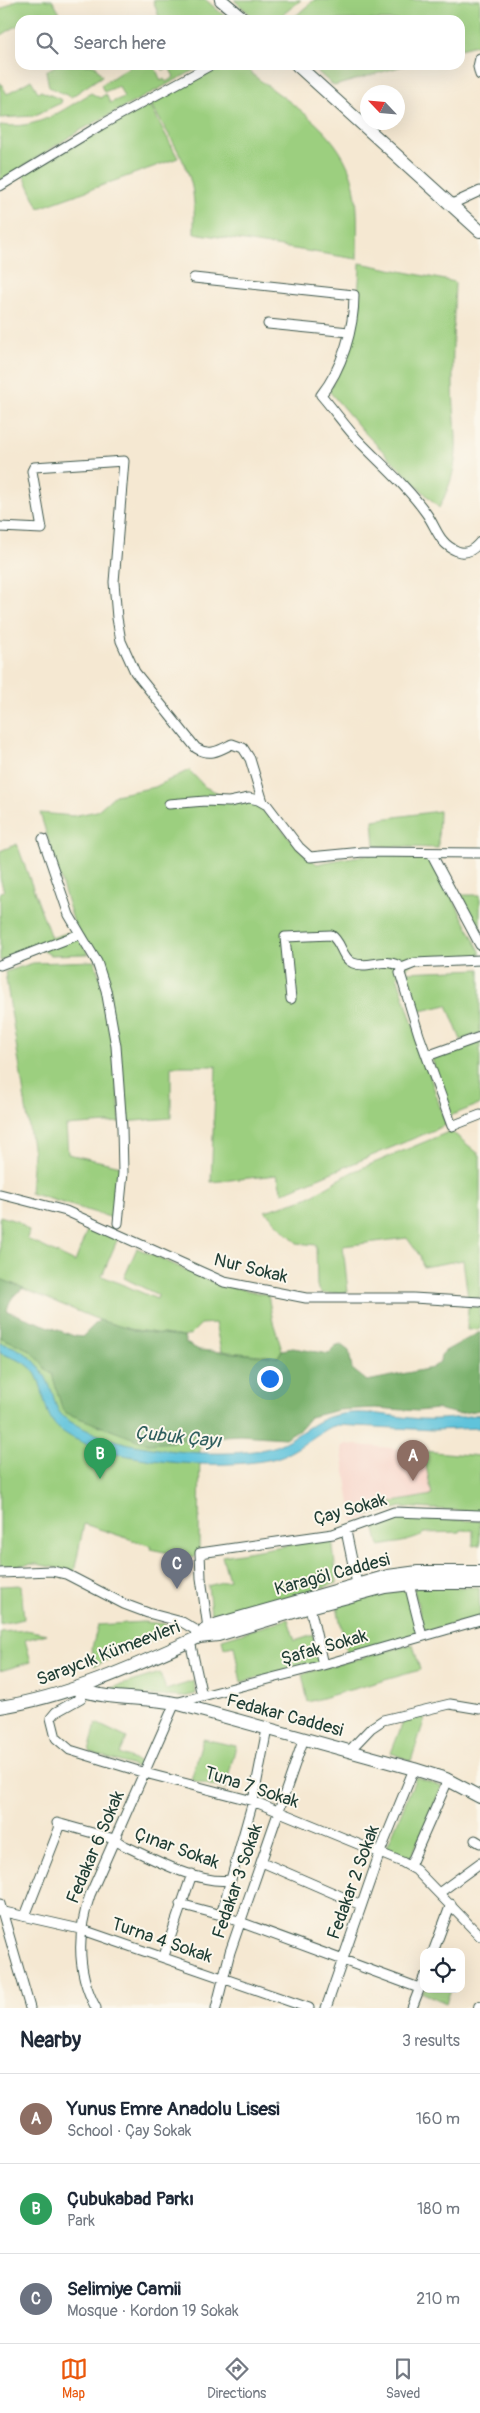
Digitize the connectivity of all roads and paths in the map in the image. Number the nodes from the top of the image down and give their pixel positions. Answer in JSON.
{"nodes":[{"id":1,"x":221,"y":0,"type":"edge"},
{"id":2,"x":239,"y":15,"type":"edge"},
{"id":3,"x":480,"y":58,"type":"edge"},
{"id":4,"x":202,"y":70,"type":"edge"},
{"id":5,"x":303,"y":70,"type":"edge"},
{"id":6,"x":480,"y":75,"type":"edge"},
{"id":7,"x":0,"y":186,"type":"edge"},
{"id":8,"x":480,"y":191,"type":"edge"},
{"id":9,"x":452,"y":204,"type":"junction"},
{"id":10,"x":480,"y":231,"type":"edge"},
{"id":11,"x":194,"y":278,"type":"dead end"},
{"id":12,"x":268,"y":324,"type":"dead end"},
{"id":13,"x":349,"y":332,"type":"junction"},
{"id":14,"x":0,"y":527,"type":"edge"},
{"id":15,"x":480,"y":542,"type":"edge"},
{"id":16,"x":263,"y":802,"type":"junction"},
{"id":17,"x":169,"y":804,"type":"dead end"},
{"id":18,"x":44,"y":839,"type":"dead end"},
{"id":19,"x":432,"y":853,"type":"junction"},
{"id":20,"x":480,"y":853,"type":"edge"},
{"id":21,"x":80,"y":934,"type":"junction"},
{"id":22,"x":480,"y":945,"type":"edge"},
{"id":23,"x":480,"y":960,"type":"edge"},
{"id":24,"x":0,"y":965,"type":"edge"},
{"id":25,"x":402,"y":968,"type":"junction"},
{"id":26,"x":291,"y":999,"type":"dead end"},
{"id":27,"x":480,"y":1037,"type":"edge"},
{"id":28,"x":427,"y":1056,"type":"junction"},
{"id":29,"x":480,"y":1115,"type":"edge"},
{"id":30,"x":0,"y":1194,"type":"edge"},
{"id":31,"x":118,"y":1223,"type":"dead end"},
{"id":32,"x":480,"y":1302,"type":"edge"},
{"id":33,"x":480,"y":1515,"type":"edge"},
{"id":34,"x":346,"y":1531,"type":"junction"},
{"id":35,"x":480,"y":1572,"type":"edge"},
{"id":36,"x":0,"y":1573,"type":"edge"},
{"id":37,"x":480,"y":1583,"type":"edge"},
{"id":38,"x":357,"y":1584,"type":"junction"},
{"id":39,"x":409,"y":1584,"type":"junction"},
{"id":40,"x":310,"y":1606,"type":"junction"},
{"id":41,"x":480,"y":1620,"type":"edge"},
{"id":42,"x":199,"y":1636,"type":"junction"},
{"id":43,"x":422,"y":1636,"type":"junction"},
{"id":44,"x":324,"y":1665,"type":"junction"},
{"id":45,"x":76,"y":1688,"type":"junction"},
{"id":46,"x":202,"y":1696,"type":"junction"},
{"id":47,"x":480,"y":1699,"type":"edge"},
{"id":48,"x":175,"y":1703,"type":"junction"},
{"id":49,"x":0,"y":1707,"type":"edge"},
{"id":50,"x":478,"y":1709,"type":"edge"},
{"id":51,"x":267,"y":1729,"type":"junction"},
{"id":52,"x":304,"y":1738,"type":"junction"},
{"id":53,"x":350,"y":1750,"type":"junction"},
{"id":54,"x":414,"y":1769,"type":"junction"},
{"id":55,"x":145,"y":1773,"type":"junction"},
{"id":56,"x":448,"y":1780,"type":"junction"},
{"id":57,"x":480,"y":1797,"type":"edge"},
{"id":58,"x":253,"y":1801,"type":"junction"},
{"id":59,"x":278,"y":1811,"type":"junction"},
{"id":60,"x":114,"y":1839,"type":"junction"},
{"id":61,"x":380,"y":1852,"type":"junction"},
{"id":62,"x":262,"y":1862,"type":"junction"},
{"id":63,"x":480,"y":1863,"type":"edge"},
{"id":64,"x":410,"y":1866,"type":"junction"},
{"id":65,"x":192,"y":1874,"type":"junction"},
{"id":66,"x":229,"y":1880,"type":"junction"},
{"id":67,"x":439,"y":1893,"type":"junction"},
{"id":68,"x":180,"y":1904,"type":"junction"},
{"id":69,"x":451,"y":1904,"type":"junction"},
{"id":70,"x":361,"y":1905,"type":"junction"},
{"id":71,"x":1,"y":1909,"type":"edge"},
{"id":72,"x":220,"y":1915,"type":"junction"},
{"id":73,"x":25,"y":1916,"type":"junction"},
{"id":74,"x":240,"y":1922,"type":"junction"},
{"id":75,"x":80,"y":1929,"type":"junction"},
{"id":76,"x":480,"y":1936,"type":"edge"},
{"id":77,"x":434,"y":1948,"type":"edge"},
{"id":78,"x":164,"y":1956,"type":"junction"},
{"id":79,"x":342,"y":1959,"type":"junction"},
{"id":80,"x":223,"y":1978,"type":"junction"},
{"id":81,"x":419,"y":1988,"type":"joint"},
{"id":82,"x":30,"y":2008,"type":"edge"},
{"id":83,"x":96,"y":2008,"type":"edge"},
{"id":84,"x":216,"y":2008,"type":"edge"},
{"id":85,"x":309,"y":2008,"type":"edge"},
{"id":86,"x":326,"y":2008,"type":"edge"},
{"id":87,"x":412,"y":2008,"type":"edge"}],
"edges":[{"from":1,"to":2,"type":"main road"},
{"from":3,"to":6,"type":"street"},
{"from":4,"to":7,"type":"street"},
{"from":5,"to":9,"type":"main road"},
{"from":8,"to":9,"type":"street"},
{"from":9,"to":10,"type":"main road"},
{"from":11,"to":13,"type":"street"},
{"from":12,"to":13,"type":"street"},
{"from":13,"to":15,"type":"street"},
{"from":14,"to":16,"type":"street"},
{"from":16,"to":17,"type":"street"},
{"from":16,"to":19,"type":"street"},
{"from":18,"to":21,"type":"street"},
{"from":19,"to":20,"type":"street"},
{"from":19,"to":22,"type":"street"},
{"from":21,"to":24,"type":"street"},
{"from":21,"to":31,"type":"street"},
{"from":23,"to":25,"type":"street"},
{"from":25,"to":26,"type":"street"},
{"from":25,"to":28,"type":"street"},
{"from":27,"to":28,"type":"street"},
{"from":28,"to":29,"type":"street"},
{"from":30,"to":32,"type":"street","name":"Nur Sokak"},
{"from":33,"to":34,"type":"street","name":"Çay Sokak"},
{"from":34,"to":38,"type":"street"},
{"from":34,"to":42,"type":"street","name":"Çay Sokak"},
{"from":35,"to":38,"type":"main road","name":"Karagöl Caddesi"},
{"from":36,"to":42,"type":"street"},
{"from":37,"to":39,"type":"main road"},
{"from":38,"to":42,"type":"main road","name":"Karagöl Caddesi"},
{"from":39,"to":40,"type":"main road"},
{"from":39,"to":43,"type":"street"},
{"from":40,"to":42,"type":"main road"},
{"from":40,"to":44,"type":"street"},
{"from":41,"to":43,"type":"street","name":"Şafak Sokak"},
{"from":42,"to":45,"type":"main road","name":"Saraycık Kümeevleri"},
{"from":42,"to":46,"type":"street"},
{"from":43,"to":44,"type":"street","name":"Şafak Sokak"},
{"from":44,"to":46,"type":"street","name":"Şafak Sokak"},
{"from":45,"to":48,"type":"main road","name":"Fedakar Caddesi"},
{"from":45,"to":49,"type":"main road","name":"Saraycık Kümeevleri"},
{"from":45,"to":55,"type":"street","name":"Tuna 7 Sokak"},
{"from":46,"to":48,"type":"street","name":"Şafak Sokak"},
{"from":47,"to":50,"type":"street"},
{"from":48,"to":51,"type":"main road","name":"Fedakar Caddesi"},
{"from":48,"to":55,"type":"street","name":"Fedakar 6 Sokak"},
{"from":50,"to":53,"type":"street"},
{"from":51,"to":52,"type":"main road","name":"Fedakar Caddesi"},
{"from":51,"to":58,"type":"street","name":"Fedakar 3 Sokak"},
{"from":52,"to":53,"type":"main road","name":"Fedakar Caddesi"},
{"from":52,"to":59,"type":"street","name":"Fedakar 3 Sokak"},
{"from":53,"to":54,"type":"main road","name":"Fedakar Caddesi"},
{"from":54,"to":56,"type":"main road","name":"Fedakar Caddesi"},
{"from":54,"to":61,"type":"street","name":"Fedakar 2 Sokak"},
{"from":55,"to":58,"type":"street","name":"Tuna 7 Sokak"},
{"from":55,"to":60,"type":"street","name":"Fedakar 6 Sokak"},
{"from":56,"to":57,"type":"main road","name":"Fedakar Caddesi"},
{"from":56,"to":64,"type":"street"},
{"from":58,"to":59,"type":"street","name":"Tuna 7 Sokak"},
{"from":58,"to":66,"type":"street","name":"Fedakar 3 Sokak"},
{"from":59,"to":61,"type":"street","name":"Tuna 7 Sokak"},
{"from":59,"to":62,"type":"street","name":"Fedakar 3 Sokak"},
{"from":60,"to":65,"type":"street","name":"Çınar Sokak"},
{"from":60,"to":73,"type":"street","name":"Çınar Sokak"},
{"from":60,"to":75,"type":"street","name":"Fedakar 6 Sokak"},
{"from":61,"to":64,"type":"street","name":"Tuna 7 Sokak"},
{"from":61,"to":70,"type":"street","name":"Fedakar 2 Sokak"},
{"from":62,"to":70,"type":"street"},
{"from":62,"to":74,"type":"street","name":"Fedakar 3 Sokak"},
{"from":63,"to":67,"type":"street"},
{"from":64,"to":67,"type":"street","name":"Tuna 7 Sokak"},
{"from":65,"to":66,"type":"street","name":"Çınar Sokak"},
{"from":65,"to":68,"type":"street"},
{"from":66,"to":72,"type":"street","name":"Fedakar 3 Sokak"},
{"from":67,"to":69,"type":"street","name":"Tuna 7 Sokak"},
{"from":68,"to":72,"type":"street"},
{"from":68,"to":78,"type":"street"},
{"from":69,"to":76,"type":"street","name":"Tuna 7 Sokak"},
{"from":69,"to":77,"type":"street"},
{"from":70,"to":79,"type":"street","name":"Fedakar 2 Sokak"},
{"from":71,"to":73,"type":"street","name":"Turna 4 Sokak"},
{"from":71,"to":82,"type":"street"},
{"from":72,"to":74,"type":"street"},
{"from":73,"to":75,"type":"street","name":"Turna 4 Sokak"},
{"from":74,"to":79,"type":"street"},
{"from":74,"to":80,"type":"street","name":"Fedakar 3 Sokak"},
{"from":75,"to":78,"type":"street","name":"Turna 4 Sokak"},
{"from":75,"to":83,"type":"street","name":"Fedakar 6 Sokak"},
{"from":78,"to":80,"type":"street","name":"Turna 4 Sokak"},
{"from":79,"to":81,"type":"street"},
{"from":79,"to":86,"type":"street","name":"Fedakar 2 Sokak"},
{"from":80,"to":84,"type":"street","name":"Fedakar 3 Sokak"},
{"from":80,"to":85,"type":"street","name":"Turna 4 Sokak"},
{"from":81,"to":87,"type":"street"}]}
